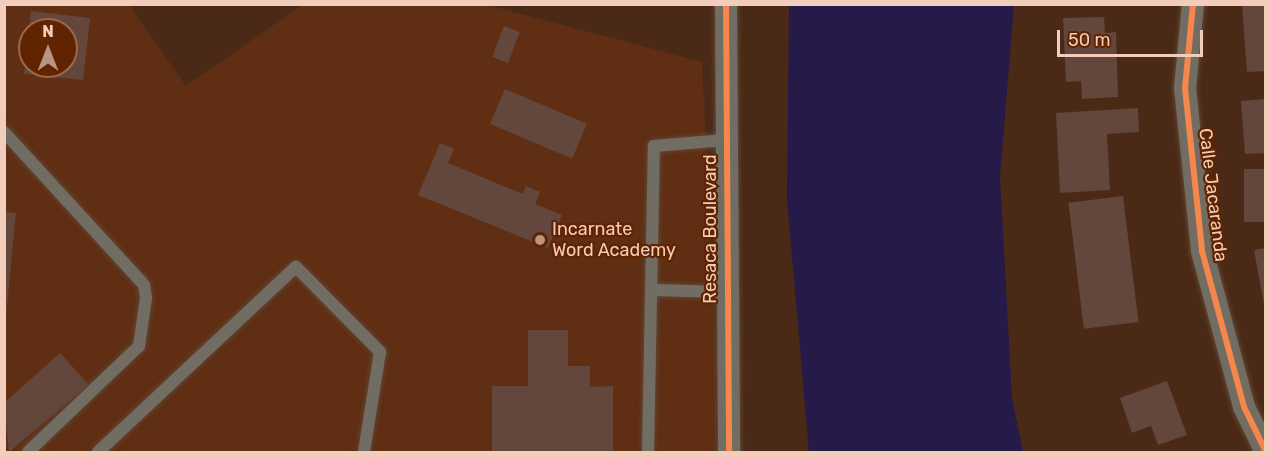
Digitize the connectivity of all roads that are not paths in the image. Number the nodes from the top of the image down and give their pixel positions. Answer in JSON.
{"nodes":[{"id":1,"x":726,"y":4,"type":"edge"},
{"id":2,"x":1193,"y":4,"type":"edge"},
{"id":3,"x":4,"y":132,"type":"edge"},
{"id":4,"x":725,"y":140,"type":"junction"},
{"id":5,"x":652,"y":290,"type":"junction"},
{"id":6,"x":725,"y":292,"type":"junction"},
{"id":7,"x":1266,"y":452,"type":"edge"},
{"id":8,"x":28,"y":453,"type":"edge"},
{"id":9,"x":98,"y":453,"type":"edge"},
{"id":10,"x":364,"y":453,"type":"edge"},
{"id":11,"x":648,"y":453,"type":"edge"},
{"id":12,"x":729,"y":453,"type":"edge"}],
"edges":[{"from":1,"to":4,"type":"street","name":"Resaca Boulevard"},
{"from":2,"to":7,"type":"street","name":"Calle Jacaranda"},
{"from":3,"to":8,"type":"lane"},
{"from":4,"to":5,"type":"lane"},
{"from":4,"to":6,"type":"street","name":"Resaca Boulevard"},
{"from":5,"to":6,"type":"lane"},
{"from":5,"to":11,"type":"lane"},
{"from":6,"to":12,"type":"street","name":"Resaca Boulevard"},
{"from":9,"to":10,"type":"lane"}]}
